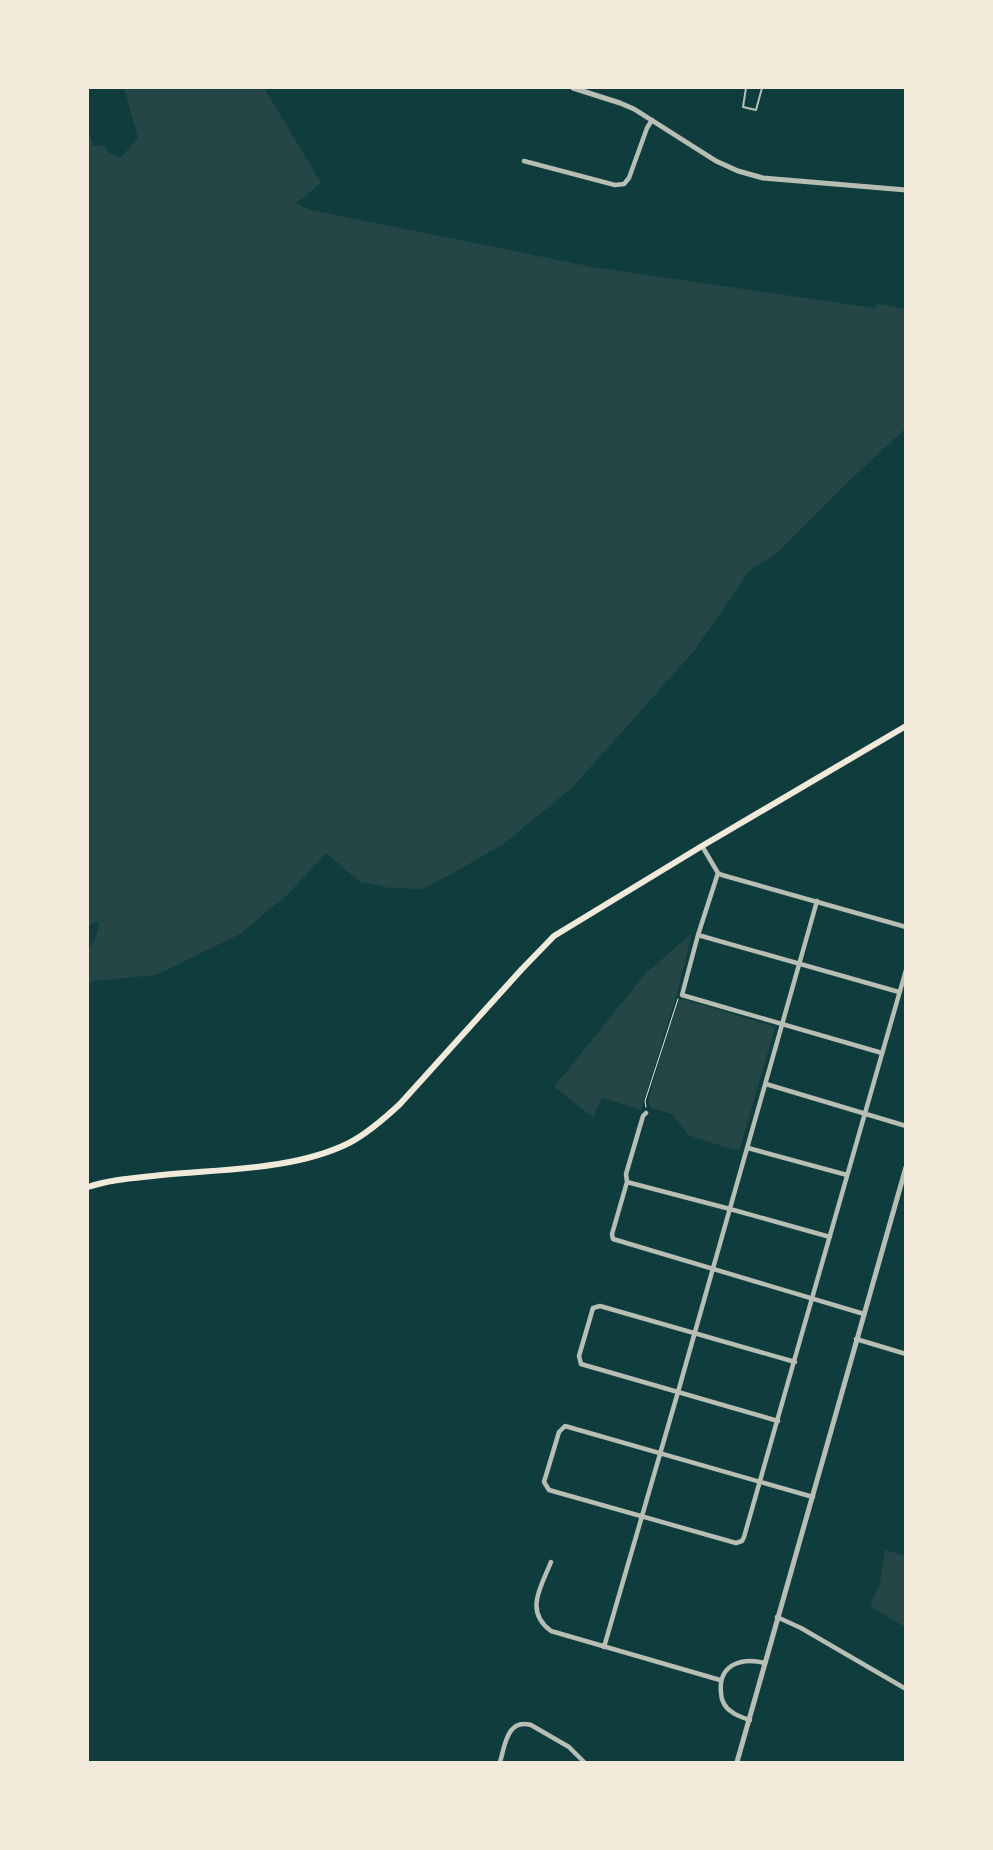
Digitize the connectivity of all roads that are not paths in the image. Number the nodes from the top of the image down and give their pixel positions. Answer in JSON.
{"nodes":[{"id":1,"x":573,"y":88,"type":"edge"},
{"id":2,"x":746,"y":88,"type":"edge"},
{"id":3,"x":762,"y":88,"type":"edge"},
{"id":4,"x":652,"y":120,"type":"junction"},
{"id":5,"x":524,"y":161,"type":"dead end"},
{"id":6,"x":906,"y":190,"type":"edge"},
{"id":7,"x":906,"y":726,"type":"edge"},
{"id":8,"x":702,"y":846,"type":"junction"},
{"id":9,"x":718,"y":873,"type":"junction"},
{"id":10,"x":817,"y":902,"type":"junction"},
{"id":11,"x":906,"y":927,"type":"edge"},
{"id":12,"x":698,"y":935,"type":"junction"},
{"id":13,"x":800,"y":964,"type":"junction"},
{"id":14,"x":906,"y":970,"type":"edge"},
{"id":15,"x":899,"y":992,"type":"junction"},
{"id":16,"x":783,"y":1024,"type":"junction"},
{"id":17,"x":882,"y":1053,"type":"junction"},
{"id":18,"x":766,"y":1084,"type":"junction"},
{"id":19,"x":646,"y":1114,"type":"road end"},
{"id":20,"x":865,"y":1114,"type":"junction"},
{"id":21,"x":906,"y":1126,"type":"edge"},
{"id":22,"x":748,"y":1148,"type":"junction"},
{"id":23,"x":906,"y":1167,"type":"edge"},
{"id":24,"x":847,"y":1175,"type":"junction"},
{"id":25,"x":627,"y":1182,"type":"junction"},
{"id":26,"x":88,"y":1187,"type":"edge"},
{"id":27,"x":730,"y":1209,"type":"junction"},
{"id":28,"x":830,"y":1237,"type":"junction"},
{"id":29,"x":713,"y":1269,"type":"junction"},
{"id":30,"x":812,"y":1298,"type":"junction"},
{"id":31,"x":864,"y":1314,"type":"junction"},
{"id":32,"x":694,"y":1333,"type":"junction"},
{"id":33,"x":856,"y":1339,"type":"junction"},
{"id":34,"x":906,"y":1354,"type":"edge"},
{"id":35,"x":795,"y":1362,"type":"junction"},
{"id":36,"x":678,"y":1392,"type":"junction"},
{"id":37,"x":778,"y":1421,"type":"junction"},
{"id":38,"x":660,"y":1453,"type":"junction"},
{"id":39,"x":760,"y":1482,"type":"junction"},
{"id":40,"x":813,"y":1497,"type":"junction"},
{"id":41,"x":642,"y":1517,"type":"junction"},
{"id":42,"x":551,"y":1562,"type":"dead end"},
{"id":43,"x":777,"y":1617,"type":"junction"},
{"id":44,"x":604,"y":1647,"type":"junction"},
{"id":45,"x":765,"y":1663,"type":"junction"},
{"id":46,"x":720,"y":1680,"type":"junction"},
{"id":47,"x":906,"y":1689,"type":"edge"},
{"id":48,"x":750,"y":1720,"type":"junction"},
{"id":49,"x":500,"y":1762,"type":"edge"},
{"id":50,"x":584,"y":1762,"type":"edge"},
{"id":51,"x":737,"y":1762,"type":"edge"}],
"edges":[{"from":1,"to":4,"type":"street"},
{"from":2,"to":3,"type":"lane"},
{"from":4,"to":5,"type":"street"},
{"from":4,"to":6,"type":"street"},
{"from":7,"to":8,"type":"main road"},
{"from":8,"to":9,"type":"street"},
{"from":8,"to":26,"type":"main road"},
{"from":9,"to":10,"type":"street"},
{"from":9,"to":12,"type":"street"},
{"from":10,"to":11,"type":"street"},
{"from":10,"to":13,"type":"street"},
{"from":12,"to":13,"type":"street"},
{"from":12,"to":16,"type":"street"},
{"from":13,"to":15,"type":"street"},
{"from":13,"to":16,"type":"street"},
{"from":14,"to":15,"type":"street"},
{"from":15,"to":17,"type":"street"},
{"from":16,"to":17,"type":"street"},
{"from":16,"to":18,"type":"street"},
{"from":17,"to":20,"type":"street"},
{"from":18,"to":20,"type":"street"},
{"from":18,"to":22,"type":"street"},
{"from":19,"to":25,"type":"street"},
{"from":20,"to":21,"type":"street"},
{"from":20,"to":24,"type":"street"},
{"from":22,"to":24,"type":"street"},
{"from":22,"to":27,"type":"street"},
{"from":23,"to":31,"type":"street"},
{"from":24,"to":28,"type":"street"},
{"from":25,"to":27,"type":"street"},
{"from":25,"to":29,"type":"street"},
{"from":27,"to":28,"type":"street"},
{"from":27,"to":29,"type":"street"},
{"from":28,"to":30,"type":"street"},
{"from":29,"to":30,"type":"street"},
{"from":29,"to":32,"type":"street"},
{"from":30,"to":31,"type":"street"},
{"from":30,"to":35,"type":"street"},
{"from":31,"to":33,"type":"street"},
{"from":32,"to":35,"type":"street"},
{"from":32,"to":36,"type":"street"},
{"from":32,"to":36,"type":"street"},
{"from":33,"to":34,"type":"street"},
{"from":33,"to":40,"type":"street"},
{"from":35,"to":37,"type":"street"},
{"from":36,"to":37,"type":"street"},
{"from":36,"to":38,"type":"street"},
{"from":37,"to":39,"type":"street"},
{"from":38,"to":39,"type":"street"},
{"from":38,"to":41,"type":"street"},
{"from":38,"to":41,"type":"street"},
{"from":39,"to":40,"type":"street"},
{"from":39,"to":41,"type":"street"},
{"from":40,"to":43,"type":"street"},
{"from":41,"to":44,"type":"street"},
{"from":42,"to":44,"type":"street"},
{"from":43,"to":45,"type":"street"},
{"from":43,"to":47,"type":"street"},
{"from":44,"to":46,"type":"street"},
{"from":45,"to":46,"type":"street"},
{"from":45,"to":48,"type":"street"},
{"from":46,"to":48,"type":"street"},
{"from":48,"to":51,"type":"street"},
{"from":49,"to":50,"type":"street"}]}
